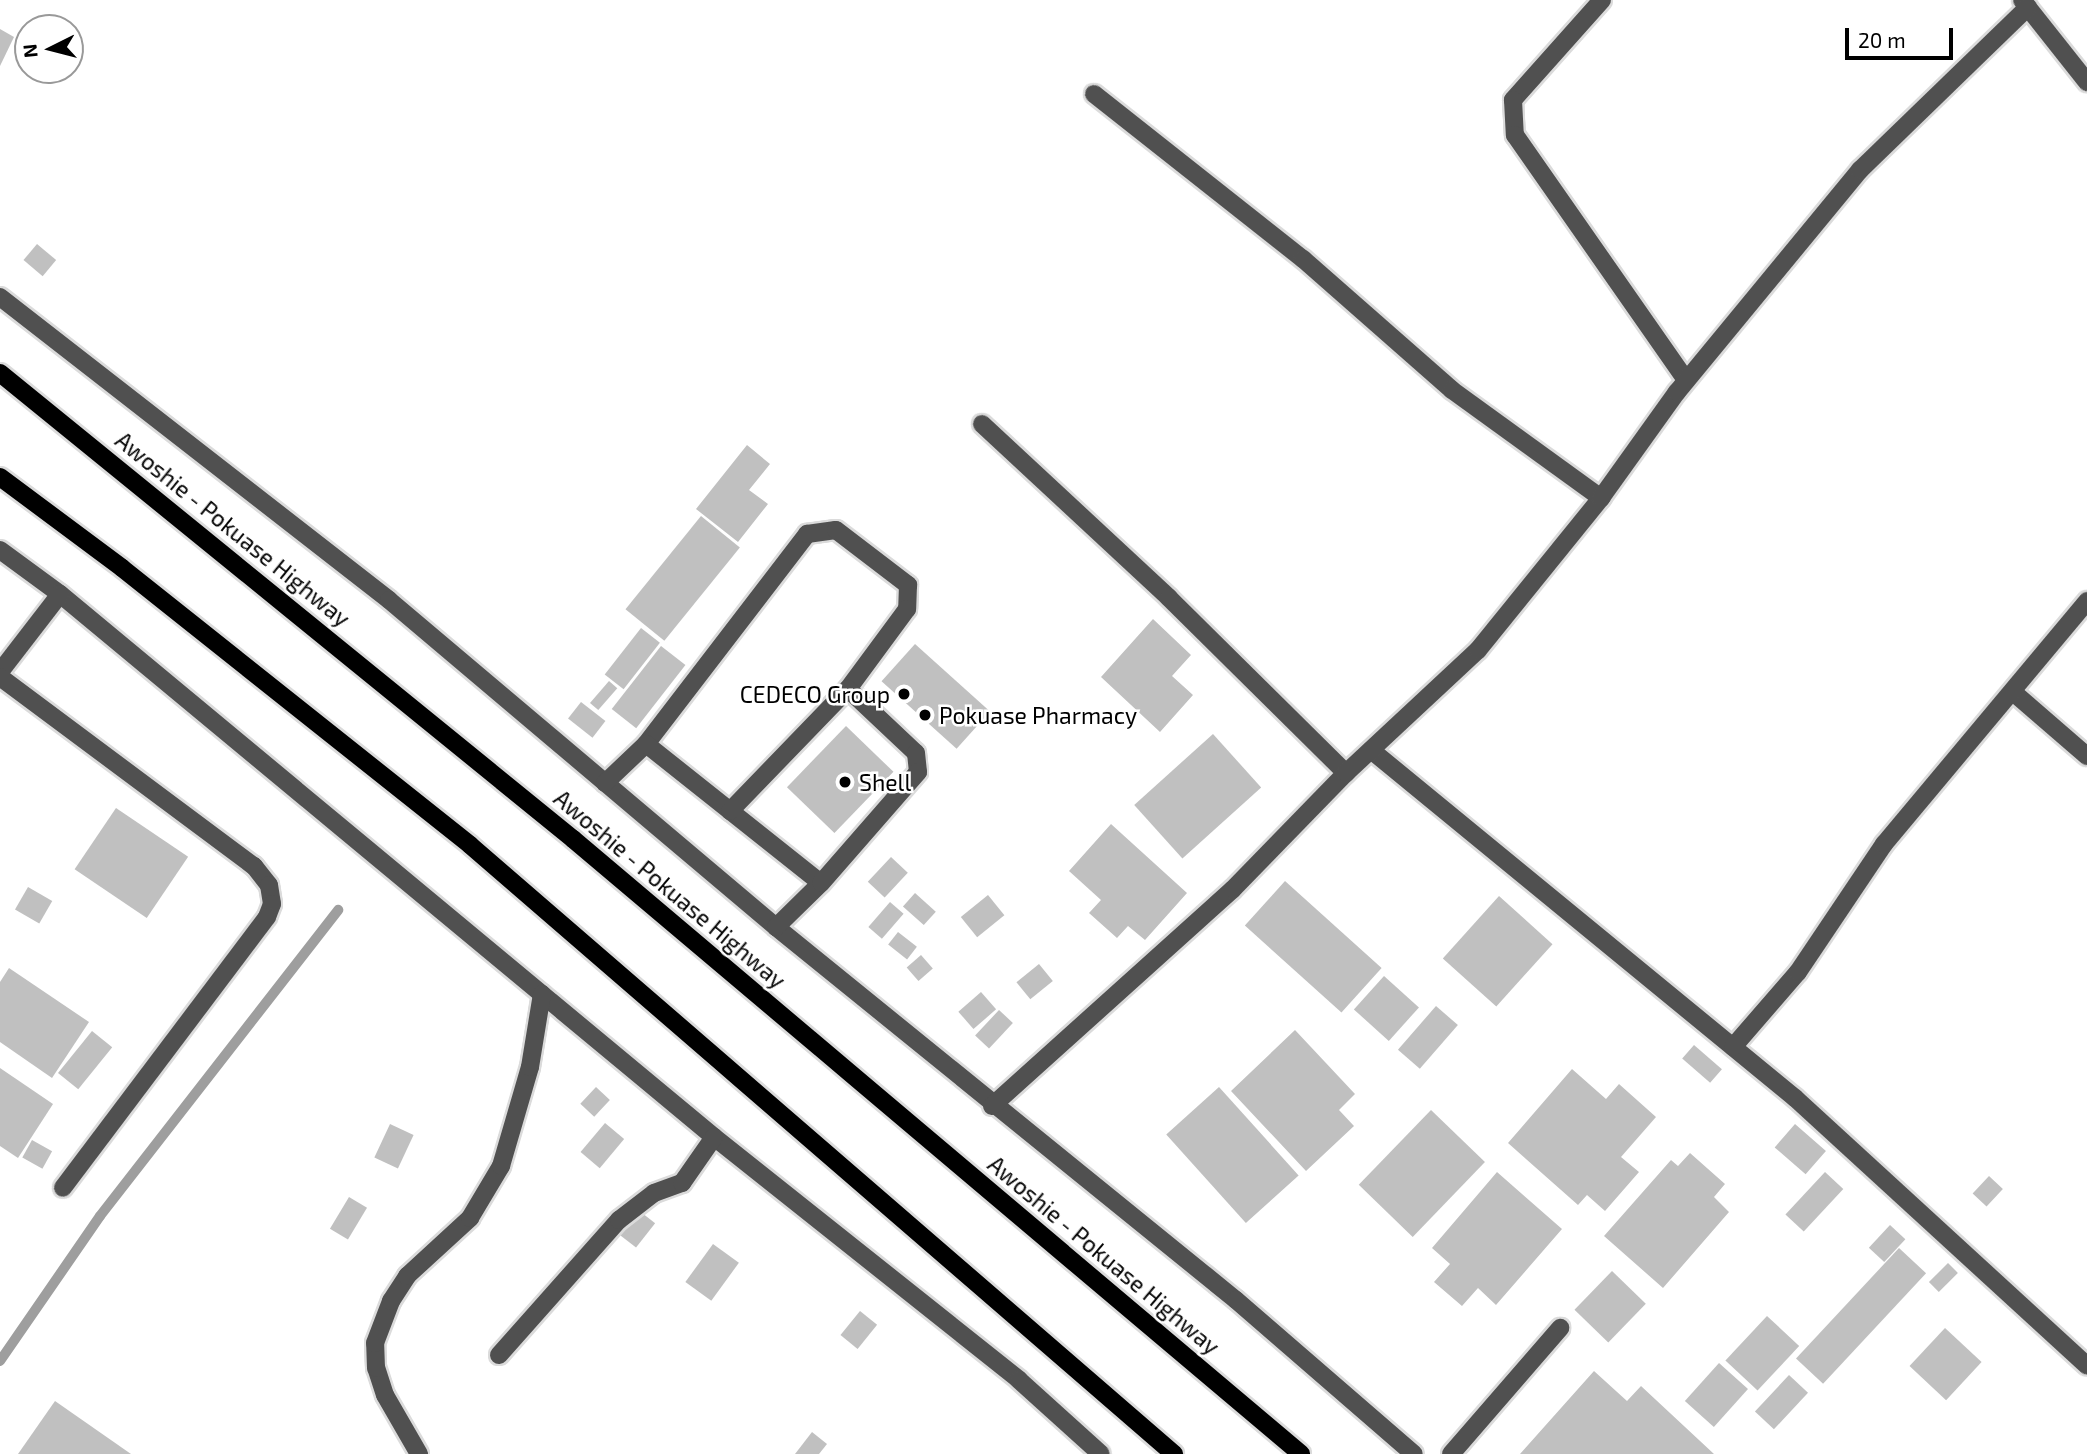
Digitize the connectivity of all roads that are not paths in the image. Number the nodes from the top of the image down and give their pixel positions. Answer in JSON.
{"nodes":[{"id":1,"x":1602,"y":0,"type":"edge"},
{"id":2,"x":2025,"y":3,"type":"edge"},
{"id":3,"x":2087,"y":82,"type":"edge"},
{"id":4,"x":1094,"y":94,"type":"dead end"},
{"id":5,"x":0,"y":297,"type":"edge"},
{"id":6,"x":0,"y":373,"type":"edge"},
{"id":7,"x":1686,"y":380,"type":"junction"},
{"id":8,"x":982,"y":424,"type":"dead end"},
{"id":9,"x":0,"y":477,"type":"edge"},
{"id":10,"x":1601,"y":498,"type":"junction"},
{"id":11,"x":0,"y":550,"type":"edge"},
{"id":12,"x":60,"y":594,"type":"junction"},
{"id":13,"x":2087,"y":601,"type":"edge"},
{"id":14,"x":0,"y":672,"type":"edge"},
{"id":15,"x":0,"y":677,"type":"edge"},
{"id":16,"x":848,"y":688,"type":"junction"},
{"id":17,"x":2013,"y":692,"type":"junction"},
{"id":18,"x":646,"y":744,"type":"junction"},
{"id":19,"x":1371,"y":750,"type":"junction"},
{"id":20,"x":2087,"y":756,"type":"edge"},
{"id":21,"x":1346,"y":773,"type":"junction"},
{"id":22,"x":605,"y":783,"type":"junction"},
{"id":23,"x":730,"y":811,"type":"junction"},
{"id":24,"x":821,"y":883,"type":"junction"},
{"id":25,"x":776,"y":927,"type":"junction"},
{"id":26,"x":542,"y":995,"type":"junction"},
{"id":27,"x":1733,"y":1047,"type":"junction"},
{"id":28,"x":992,"y":1106,"type":"junction"},
{"id":29,"x":714,"y":1137,"type":"junction"},
{"id":30,"x":63,"y":1188,"type":"dead end"},
{"id":31,"x":1560,"y":1328,"type":"dead end"},
{"id":32,"x":499,"y":1355,"type":"dead end"},
{"id":33,"x":2087,"y":1366,"type":"edge"},
{"id":34,"x":421,"y":1452,"type":"edge"},
{"id":35,"x":1101,"y":1454,"type":"edge"},
{"id":36,"x":1174,"y":1454,"type":"edge"},
{"id":37,"x":1300,"y":1454,"type":"edge"},
{"id":38,"x":1414,"y":1454,"type":"edge"},
{"id":39,"x":1451,"y":1454,"type":"edge"}],
"edges":[{"from":1,"to":7,"type":"street"},
{"from":2,"to":3,"type":"street"},
{"from":2,"to":7,"type":"street"},
{"from":4,"to":10,"type":"street"},
{"from":5,"to":22,"type":"street"},
{"from":6,"to":37,"type":"main road","name":"Awoshie - Pokuase Highway"},
{"from":7,"to":10,"type":"street"},
{"from":8,"to":21,"type":"street"},
{"from":9,"to":36,"type":"main road"},
{"from":10,"to":19,"type":"street"},
{"from":11,"to":12,"type":"street"},
{"from":12,"to":14,"type":"street"},
{"from":12,"to":26,"type":"street"},
{"from":13,"to":17,"type":"street"},
{"from":15,"to":30,"type":"street"},
{"from":16,"to":18,"type":"street"},
{"from":16,"to":23,"type":"street"},
{"from":16,"to":24,"type":"street"},
{"from":17,"to":20,"type":"street"},
{"from":17,"to":27,"type":"street"},
{"from":18,"to":22,"type":"street"},
{"from":18,"to":23,"type":"street"},
{"from":19,"to":21,"type":"street"},
{"from":19,"to":27,"type":"street"},
{"from":21,"to":28,"type":"street"},
{"from":22,"to":25,"type":"street"},
{"from":23,"to":24,"type":"street"},
{"from":24,"to":25,"type":"street"},
{"from":25,"to":28,"type":"street"},
{"from":26,"to":29,"type":"street"},
{"from":26,"to":34,"type":"street"},
{"from":27,"to":33,"type":"street"},
{"from":28,"to":38,"type":"street"},
{"from":29,"to":32,"type":"street"},
{"from":29,"to":35,"type":"street"},
{"from":31,"to":39,"type":"street"}]}
